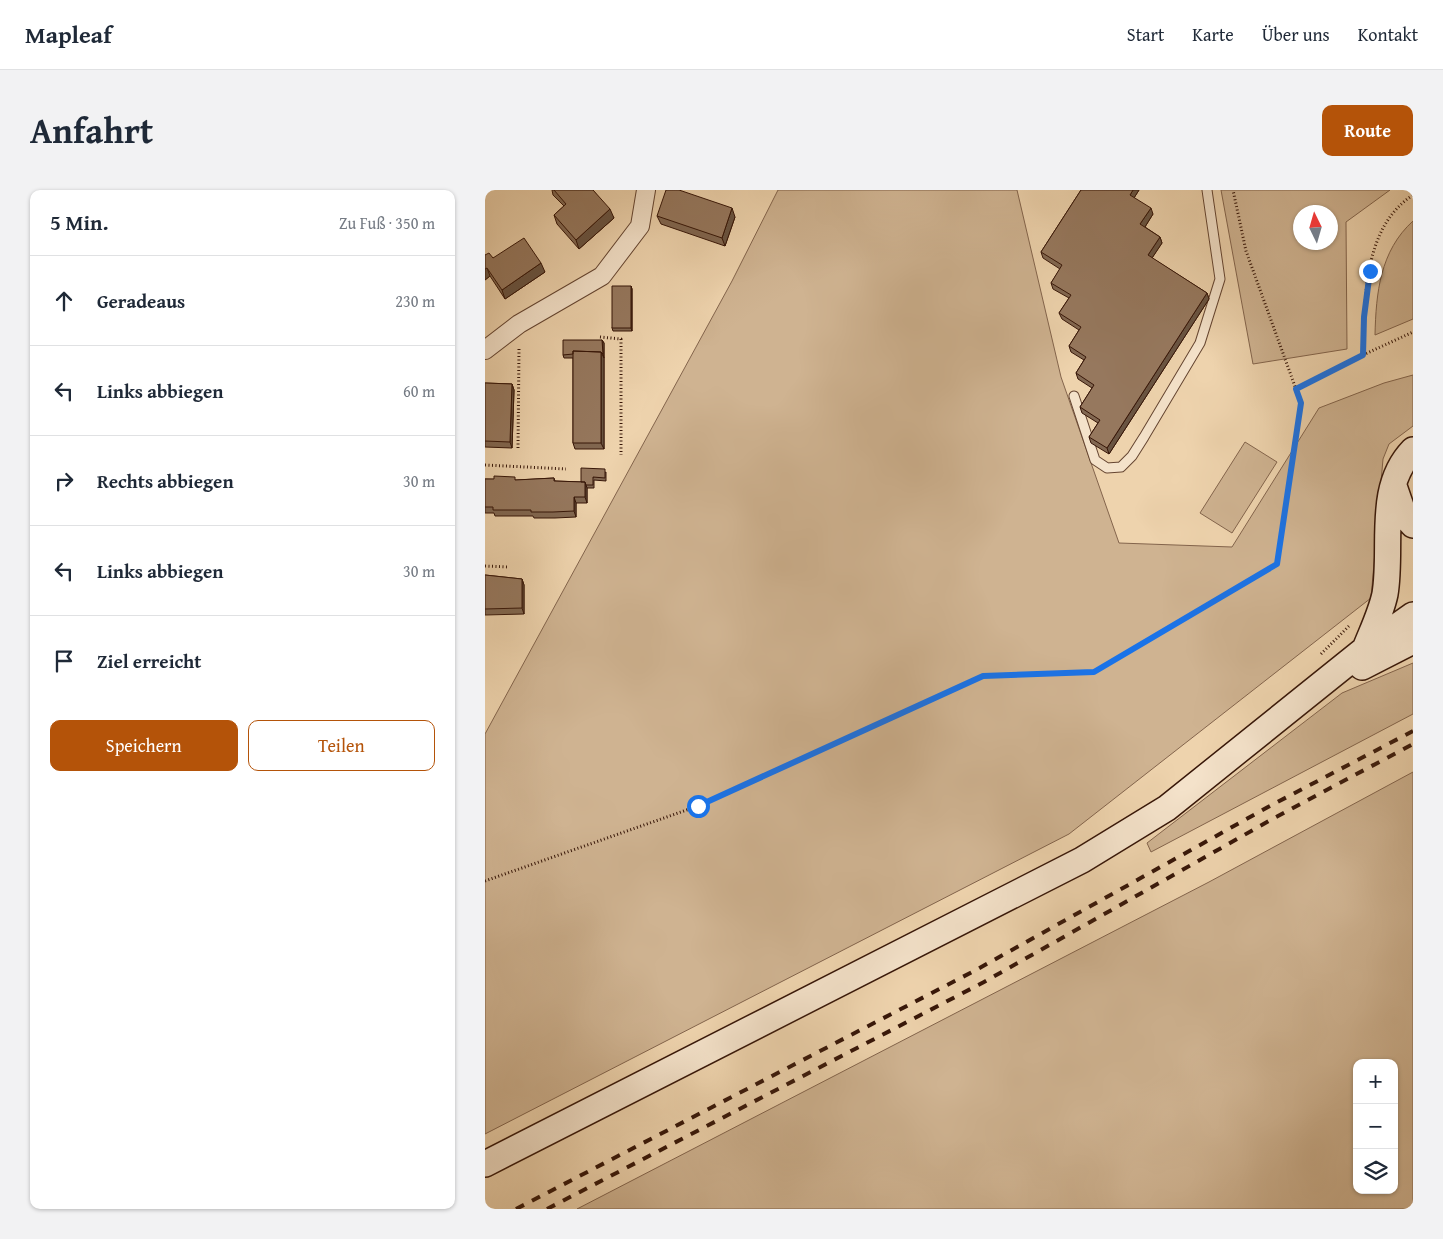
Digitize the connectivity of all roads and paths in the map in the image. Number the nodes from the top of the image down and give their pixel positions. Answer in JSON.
{"nodes":[{"id":1,"x":647,"y":190,"type":"edge"},
{"id":2,"x":1207,"y":190,"type":"edge"},
{"id":3,"x":1233,"y":190,"type":"edge"},
{"id":4,"x":1413,"y":195,"type":"edge"},
{"id":5,"x":519,"y":324,"type":"junction"},
{"id":6,"x":1413,"y":332,"type":"edge"},
{"id":7,"x":600,"y":337,"type":"dead end"},
{"id":8,"x":485,"y":350,"type":"edge"},
{"id":9,"x":1363,"y":355,"type":"junction"},
{"id":10,"x":1296,"y":389,"type":"junction"},
{"id":11,"x":1074,"y":396,"type":"dead end"},
{"id":12,"x":518,"y":448,"type":"dead end"},
{"id":13,"x":1413,"y":450,"type":"edge"},
{"id":14,"x":621,"y":455,"type":"dead end"},
{"id":15,"x":485,"y":466,"type":"edge"},
{"id":16,"x":566,"y":469,"type":"dead end"},
{"id":17,"x":1394,"y":486,"type":"junction"},
{"id":18,"x":1413,"y":525,"type":"edge"},
{"id":19,"x":485,"y":566,"type":"edge"},
{"id":20,"x":509,"y":567,"type":"dead end"},
{"id":21,"x":1413,"y":615,"type":"edge"},
{"id":22,"x":1355,"y":621,"type":"dead end"},
{"id":23,"x":1413,"y":641,"type":"edge"},
{"id":24,"x":1365,"y":648,"type":"junction"},
{"id":25,"x":1321,"y":655,"type":"dead end"},
{"id":26,"x":1308,"y":694,"type":"junction"},
{"id":27,"x":485,"y":880,"type":"edge"},
{"id":28,"x":485,"y":1164,"type":"edge"}],
"edges":[{"from":1,"to":5,"type":"street"},
{"from":2,"to":11,"type":"lane"},
{"from":3,"to":10,"type":"path"},
{"from":4,"to":9,"type":"path"},
{"from":5,"to":8,"type":"street"},
{"from":5,"to":12,"type":"path"},
{"from":6,"to":9,"type":"path"},
{"from":7,"to":14,"type":"path"},
{"from":9,"to":10,"type":"path"},
{"from":10,"to":27,"type":"path"},
{"from":13,"to":17,"type":"main road"},
{"from":15,"to":16,"type":"path"},
{"from":17,"to":18,"type":"main road"},
{"from":17,"to":24,"type":"main road"},
{"from":19,"to":20,"type":"path"},
{"from":21,"to":24,"type":"main road"},
{"from":22,"to":25,"type":"path"},
{"from":23,"to":26,"type":"main road"},
{"from":24,"to":26,"type":"main road"},
{"from":26,"to":28,"type":"main road"}]}
